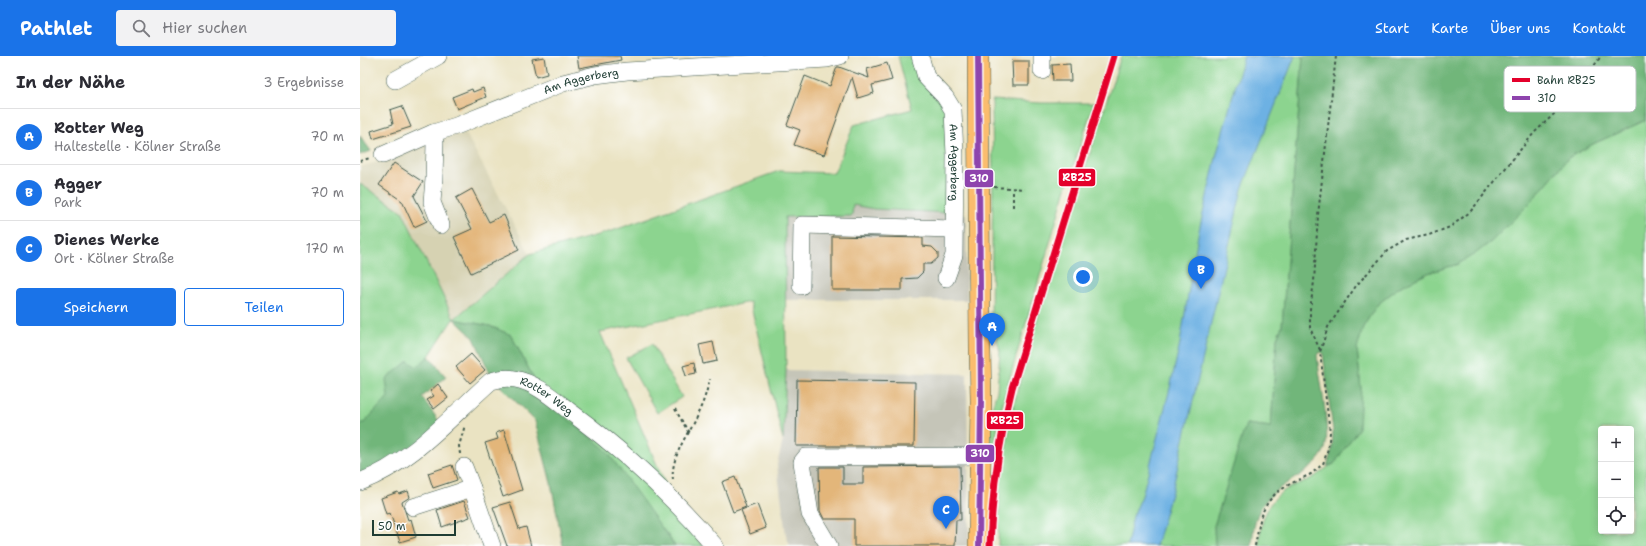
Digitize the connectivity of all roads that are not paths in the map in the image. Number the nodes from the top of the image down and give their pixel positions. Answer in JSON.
{"nodes":[{"id":1,"x":438,"y":56,"type":"edge"},
{"id":2,"x":840,"y":56,"type":"edge"},
{"id":3,"x":920,"y":56,"type":"edge"},
{"id":4,"x":978,"y":56,"type":"edge"},
{"id":5,"x":395,"y":80,"type":"dead end"},
{"id":6,"x":433,"y":133,"type":"junction"},
{"id":7,"x":383,"y":155,"type":"dead end"},
{"id":8,"x":441,"y":225,"type":"dead end"},
{"id":9,"x":954,"y":229,"type":"junction"},
{"id":10,"x":946,"y":278,"type":"dead end"},
{"id":11,"x":800,"y":286,"type":"dead end"},
{"id":12,"x":980,"y":456,"type":"junction"},
{"id":13,"x":464,"y":467,"type":"road end"},
{"id":14,"x":360,"y":482,"type":"edge"},
{"id":15,"x":472,"y":488,"type":"junction"},
{"id":16,"x":413,"y":507,"type":"dead end"},
{"id":17,"x":492,"y":546,"type":"edge"},
{"id":18,"x":714,"y":546,"type":"edge"},
{"id":19,"x":829,"y":546,"type":"edge"},
{"id":20,"x":980,"y":546,"type":"edge"}],
"edges":[{"from":1,"to":5,"type":"street"},
{"from":2,"to":6,"type":"street","name":"Am Aggerberg"},
{"from":3,"to":9,"type":"street","name":"Am Aggerberg"},
{"from":4,"to":12,"type":"main road"},
{"from":6,"to":7,"type":"street","name":"Am Aggerberg"},
{"from":6,"to":8,"type":"street"},
{"from":9,"to":10,"type":"street","name":"Am Aggerberg"},
{"from":9,"to":11,"type":"street"},
{"from":12,"to":19,"type":"street"},
{"from":12,"to":20,"type":"main road"},
{"from":13,"to":15,"type":"street"},
{"from":14,"to":18,"type":"street","name":"Rotter Weg"},
{"from":15,"to":16,"type":"street"},
{"from":15,"to":17,"type":"street"}]}
